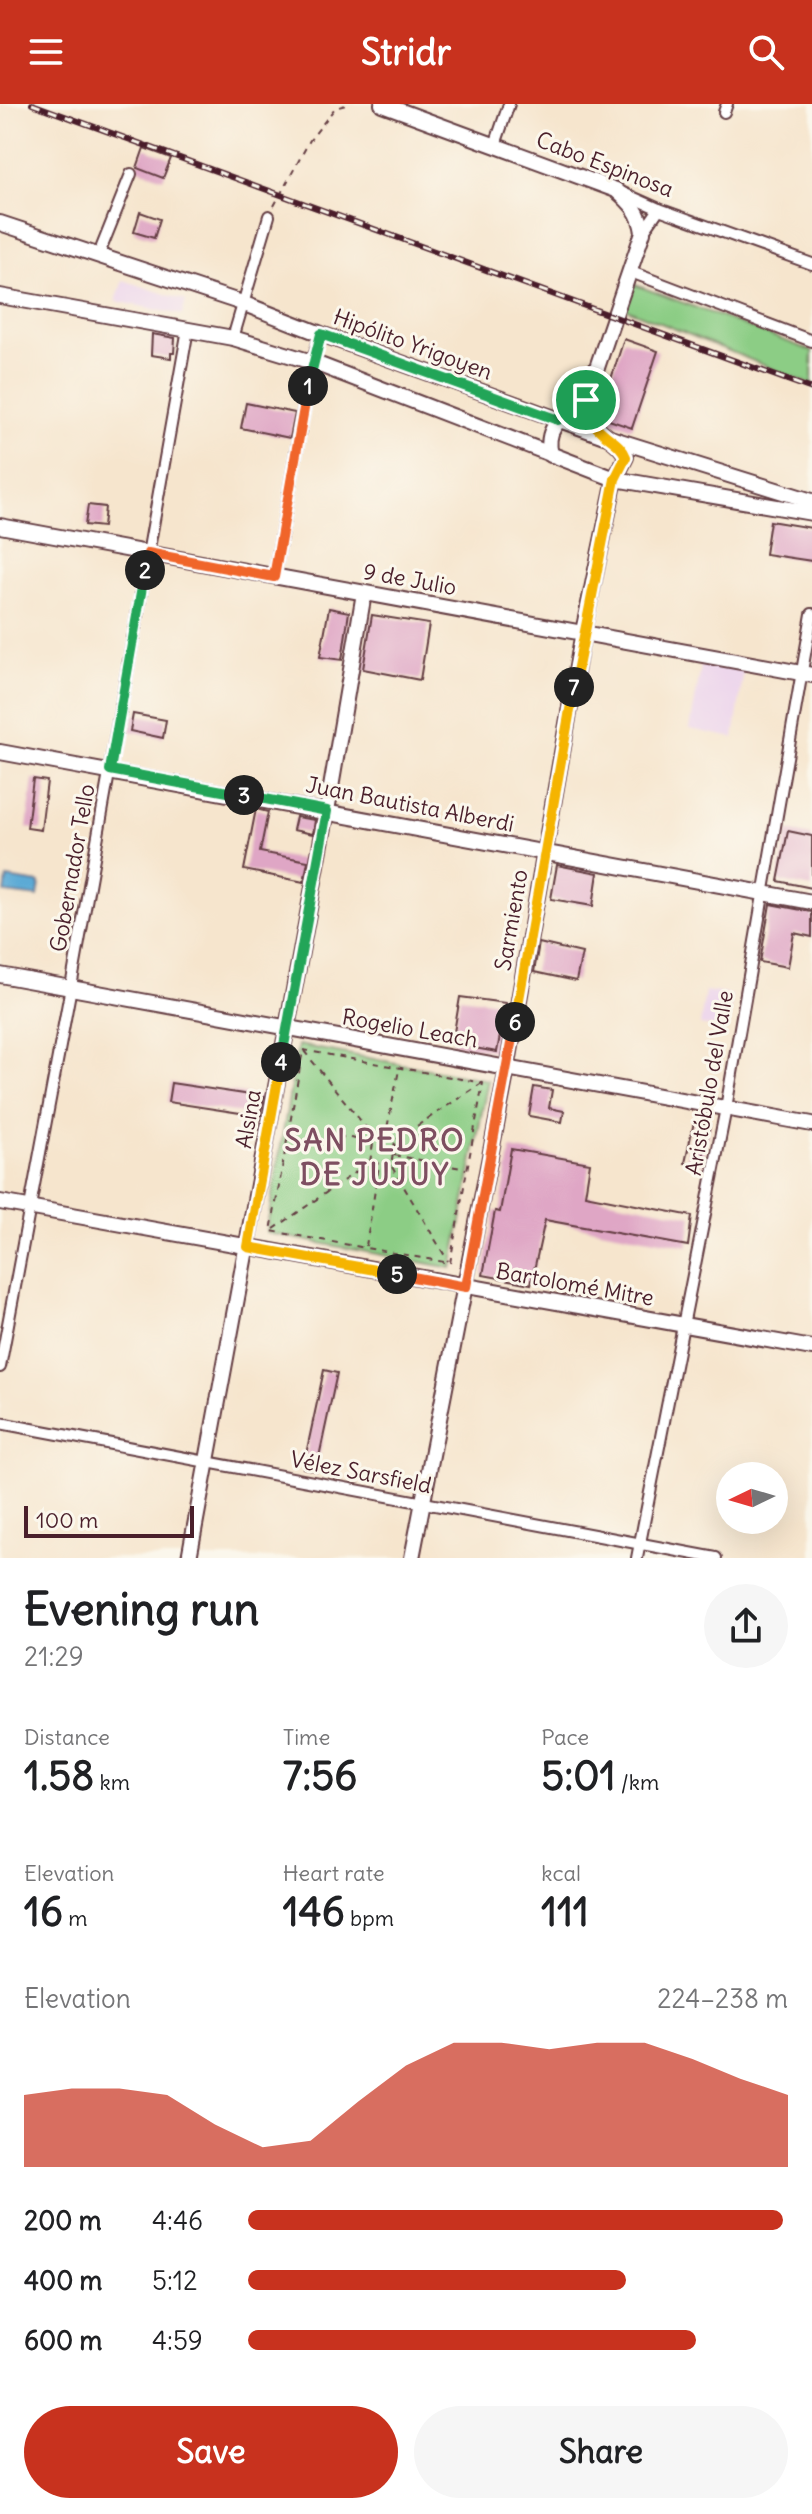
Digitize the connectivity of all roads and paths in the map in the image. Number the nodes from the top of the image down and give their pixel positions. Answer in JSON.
{"nodes":[{"id":1,"x":349,"y":104,"type":"edge"},
{"id":2,"x":382,"y":104,"type":"edge"},
{"id":3,"x":509,"y":104,"type":"edge"},
{"id":4,"x":495,"y":145,"type":"junction"},
{"id":5,"x":131,"y":174,"type":"dead end"},
{"id":6,"x":616,"y":190,"type":"junction"},
{"id":7,"x":659,"y":209,"type":"junction"},
{"id":8,"x":269,"y":216,"type":"joint"},
{"id":9,"x":0,"y":223,"type":"edge"},
{"id":10,"x":643,"y":232,"type":"junction"},
{"id":11,"x":99,"y":254,"type":"junction"},
{"id":12,"x":812,"y":264,"type":"edge"},
{"id":13,"x":631,"y":272,"type":"junction"},
{"id":14,"x":0,"y":296,"type":"edge"},
{"id":15,"x":242,"y":303,"type":"junction"},
{"id":16,"x":188,"y":329,"type":"junction"},
{"id":17,"x":321,"y":334,"type":"junction"},
{"id":18,"x":233,"y":338,"type":"junction"},
{"id":19,"x":812,"y":341,"type":"edge"},
{"id":20,"x":312,"y":362,"type":"junction"},
{"id":21,"x":586,"y":400,"type":"junction"},
{"id":22,"x":558,"y":420,"type":"junction"},
{"id":23,"x":604,"y":436,"type":"junction"},
{"id":24,"x":551,"y":455,"type":"junction"},
{"id":25,"x":615,"y":479,"type":"junction"},
{"id":26,"x":812,"y":501,"type":"edge"},
{"id":27,"x":812,"y":513,"type":"edge"},
{"id":28,"x":0,"y":526,"type":"edge"},
{"id":29,"x":148,"y":553,"type":"junction"},
{"id":30,"x":274,"y":577,"type":"junction"},
{"id":31,"x":364,"y":593,"type":"junction"},
{"id":32,"x":812,"y":614,"type":"edge"},
{"id":33,"x":583,"y":632,"type":"junction"},
{"id":34,"x":807,"y":674,"type":"edge"},
{"id":35,"x":0,"y":752,"type":"edge"},
{"id":36,"x":110,"y":770,"type":"junction"},
{"id":37,"x":327,"y":811,"type":"junction"},
{"id":38,"x":545,"y":852,"type":"junction"},
{"id":39,"x":763,"y":893,"type":"junction"},
{"id":40,"x":812,"y":902,"type":"edge"},
{"id":41,"x":0,"y":975,"type":"edge"},
{"id":42,"x":71,"y":987,"type":"junction"},
{"id":43,"x":287,"y":1028,"type":"junction"},
{"id":44,"x":303,"y":1050,"type":"junction"},
{"id":45,"x":400,"y":1068,"type":"junction"},
{"id":46,"x":507,"y":1069,"type":"junction"},
{"id":47,"x":483,"y":1083,"type":"junction"},
{"id":48,"x":726,"y":1108,"type":"junction"},
{"id":49,"x":812,"y":1124,"type":"edge"},
{"id":50,"x":287,"y":1138,"type":"junction"},
{"id":51,"x":374,"y":1139,"type":"junction"},
{"id":52,"x":385,"y":1139,"type":"junction"},
{"id":53,"x":395,"y":1141,"type":"junction"},
{"id":54,"x":393,"y":1155,"type":"junction"},
{"id":55,"x":370,"y":1162,"type":"junction"},
{"id":56,"x":379,"y":1164,"type":"junction"},
{"id":57,"x":391,"y":1166,"type":"junction"},
{"id":58,"x":467,"y":1169,"type":"junction"},
{"id":59,"x":0,"y":1202,"type":"edge"},
{"id":60,"x":28,"y":1207,"type":"junction"},
{"id":61,"x":271,"y":1231,"type":"junction"},
{"id":62,"x":248,"y":1247,"type":"junction"},
{"id":63,"x":365,"y":1248,"type":"junction"},
{"id":64,"x":450,"y":1263,"type":"junction"},
{"id":65,"x":466,"y":1287,"type":"junction"},
{"id":66,"x":682,"y":1325,"type":"junction"},
{"id":67,"x":812,"y":1348,"type":"edge"},
{"id":68,"x":0,"y":1367,"type":"edge"},
{"id":69,"x":0,"y":1423,"type":"edge"},
{"id":70,"x":208,"y":1463,"type":"junction"},
{"id":71,"x":422,"y":1504,"type":"junction"},
{"id":72,"x":640,"y":1542,"type":"junction"},
{"id":73,"x":189,"y":1558,"type":"edge"},
{"id":74,"x":412,"y":1558,"type":"edge"},
{"id":75,"x":637,"y":1558,"type":"edge"},
{"id":76,"x":716,"y":1558,"type":"edge"}],
"edges":[{"from":1,"to":8,"type":"path"},
{"from":2,"to":4,"type":"street","name":"Cabo Espinosa"},
{"from":3,"to":4,"type":"street"},
{"from":4,"to":6,"type":"street","name":"Cabo Espinosa"},
{"from":5,"to":11,"type":"street"},
{"from":6,"to":7,"type":"street","name":"Cabo Espinosa"},
{"from":6,"to":10,"type":"street"},
{"from":7,"to":10,"type":"street"},
{"from":7,"to":12,"type":"street","name":"Cabo Espinosa"},
{"from":8,"to":15,"type":"street"},
{"from":9,"to":11,"type":"street","name":"Hipólito Yrigoyen"},
{"from":10,"to":13,"type":"street"},
{"from":11,"to":15,"type":"street","name":"Hipólito Yrigoyen"},
{"from":13,"to":19,"type":"street"},
{"from":13,"to":21,"type":"street"},
{"from":14,"to":16,"type":"street"},
{"from":15,"to":17,"type":"street","name":"Hipólito Yrigoyen"},
{"from":15,"to":18,"type":"street"},
{"from":16,"to":18,"type":"street"},
{"from":16,"to":29,"type":"street","name":"Gobernador Tello"},
{"from":17,"to":20,"type":"street"},
{"from":17,"to":22,"type":"street","name":"Hipólito Yrigoyen"},
{"from":18,"to":20,"type":"street"},
{"from":20,"to":24,"type":"street"},
{"from":20,"to":30,"type":"street"},
{"from":21,"to":22,"type":"street"},
{"from":21,"to":23,"type":"street","name":"Sarmiento"},
{"from":22,"to":23,"type":"street","name":"Hipólito Yrigoyen"},
{"from":22,"to":24,"type":"street"},
{"from":23,"to":25,"type":"street","name":"Sarmiento"},
{"from":23,"to":26,"type":"street","name":"Hipólito Yrigoyen"},
{"from":24,"to":25,"type":"street"},
{"from":25,"to":27,"type":"street"},
{"from":25,"to":33,"type":"street","name":"Sarmiento"},
{"from":28,"to":29,"type":"street","name":"9 de Julio"},
{"from":29,"to":30,"type":"street","name":"9 de Julio"},
{"from":29,"to":36,"type":"street","name":"Gobernador Tello"},
{"from":30,"to":31,"type":"street","name":"9 de Julio"},
{"from":31,"to":33,"type":"street","name":"9 de Julio"},
{"from":31,"to":37,"type":"street","name":"Alsina"},
{"from":32,"to":34,"type":"street","name":"Aristóbulo del Valle"},
{"from":33,"to":34,"type":"street","name":"9 de Julio"},
{"from":33,"to":38,"type":"street","name":"Sarmiento"},
{"from":34,"to":39,"type":"street","name":"Aristóbulo del Valle"},
{"from":35,"to":36,"type":"street","name":"Juan Bautista Alberdi"},
{"from":36,"to":37,"type":"street","name":"Juan Bautista Alberdi"},
{"from":36,"to":42,"type":"street","name":"Gobernador Tello"},
{"from":37,"to":38,"type":"street","name":"Juan Bautista Alberdi"},
{"from":37,"to":43,"type":"street","name":"Alsina"},
{"from":38,"to":39,"type":"street","name":"Juan Bautista Alberdi"},
{"from":38,"to":46,"type":"street","name":"Sarmiento"},
{"from":39,"to":40,"type":"street","name":"Juan Bautista Alberdi"},
{"from":39,"to":48,"type":"street","name":"Aristóbulo del Valle"},
{"from":41,"to":42,"type":"street","name":"Rogelio Leach"},
{"from":42,"to":43,"type":"street","name":"Rogelio Leach"},
{"from":42,"to":60,"type":"street","name":"Gobernador Tello"},
{"from":43,"to":46,"type":"street","name":"Rogelio Leach"},
{"from":43,"to":62,"type":"street","name":"Alsina"},
{"from":44,"to":45,"type":"path"},
{"from":44,"to":50,"type":"path"},
{"from":44,"to":51,"type":"path"},
{"from":45,"to":47,"type":"path"},
{"from":45,"to":52,"type":"path"},
{"from":46,"to":48,"type":"street","name":"Rogelio Leach"},
{"from":46,"to":65,"type":"street","name":"Sarmiento"},
{"from":47,"to":53,"type":"path"},
{"from":47,"to":58,"type":"path"},
{"from":48,"to":49,"type":"street","name":"Rogelio Leach"},
{"from":48,"to":66,"type":"street","name":"Aristóbulo del Valle"},
{"from":50,"to":51,"type":"path"},
{"from":50,"to":61,"type":"path"},
{"from":51,"to":52,"type":"path"},
{"from":51,"to":55,"type":"path"},
{"from":52,"to":53,"type":"path"},
{"from":53,"to":54,"type":"path"},
{"from":54,"to":57,"type":"path"},
{"from":54,"to":58,"type":"path"},
{"from":55,"to":56,"type":"path"},
{"from":55,"to":61,"type":"path"},
{"from":56,"to":57,"type":"path"},
{"from":56,"to":63,"type":"path"},
{"from":57,"to":64,"type":"path"},
{"from":58,"to":64,"type":"path"},
{"from":59,"to":60,"type":"street","name":"Bartolomé Mitre"},
{"from":60,"to":62,"type":"street","name":"Bartolomé Mitre"},
{"from":60,"to":68,"type":"street","name":"Gobernador Tello"},
{"from":61,"to":63,"type":"path"},
{"from":62,"to":65,"type":"street","name":"Bartolomé Mitre"},
{"from":62,"to":70,"type":"street","name":"Alsina"},
{"from":63,"to":64,"type":"path"},
{"from":65,"to":66,"type":"street","name":"Bartolomé Mitre"},
{"from":65,"to":71,"type":"street","name":"Sarmiento"},
{"from":66,"to":67,"type":"street","name":"Bartolomé Mitre"},
{"from":66,"to":72,"type":"street","name":"Aristóbulo del Valle"},
{"from":69,"to":70,"type":"street","name":"Vélez Sarsfield"},
{"from":70,"to":71,"type":"street","name":"Vélez Sarsfield"},
{"from":70,"to":73,"type":"street","name":"Alsina"},
{"from":71,"to":72,"type":"street","name":"Vélez Sarsfield"},
{"from":71,"to":74,"type":"street","name":"Sarmiento"},
{"from":72,"to":75,"type":"street","name":"Aristóbulo del Valle"},
{"from":72,"to":76,"type":"street","name":"Vélez Sarsfield"}]}
